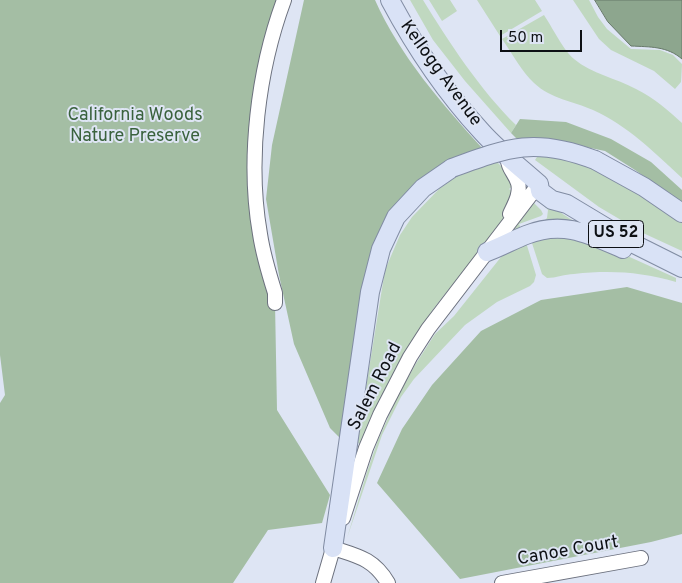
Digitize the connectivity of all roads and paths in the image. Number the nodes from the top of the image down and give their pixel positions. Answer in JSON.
{"nodes":[{"id":1,"x":284,"y":0,"type":"edge"},
{"id":2,"x":390,"y":0,"type":"edge"},
{"id":3,"x":508,"y":157,"type":"junction"},
{"id":4,"x":539,"y":184,"type":"junction"},
{"id":5,"x":682,"y":213,"type":"edge"},
{"id":6,"x":505,"y":229,"type":"junction"},
{"id":7,"x":487,"y":252,"type":"junction"},
{"id":8,"x":674,"y":265,"type":"edge"},
{"id":9,"x":276,"y":303,"type":"dead end"},
{"id":10,"x":333,"y":548,"type":"junction"},
{"id":11,"x":641,"y":558,"type":"dead end"},
{"id":12,"x":323,"y":583,"type":"edge"},
{"id":13,"x":388,"y":583,"type":"edge"},
{"id":14,"x":502,"y":583,"type":"edge"}],
"edges":[{"from":1,"to":9,"type":"street"},
{"from":2,"to":3,"type":"main road","name":"Kellogg Avenue","number":"US 52"},
{"from":3,"to":4,"type":"main road","name":"Kellogg Avenue","number":"US 52"},
{"from":3,"to":6,"type":"street","name":"Salem Road"},
{"from":4,"to":6,"type":"street","name":"Salem Road"},
{"from":4,"to":8,"type":"main road","name":"Kellogg Avenue","number":"US 52"},
{"from":5,"to":10,"type":"main road","bridge":true},
{"from":6,"to":7,"type":"street","name":"Salem Road"},
{"from":7,"to":8,"type":"main road"},
{"from":7,"to":10,"type":"street","name":"Salem Road"},
{"from":10,"to":12,"type":"street","name":"Salem Road"},
{"from":10,"to":13,"type":"street"},
{"from":11,"to":14,"type":"street","name":"Canoe Court"}]}
